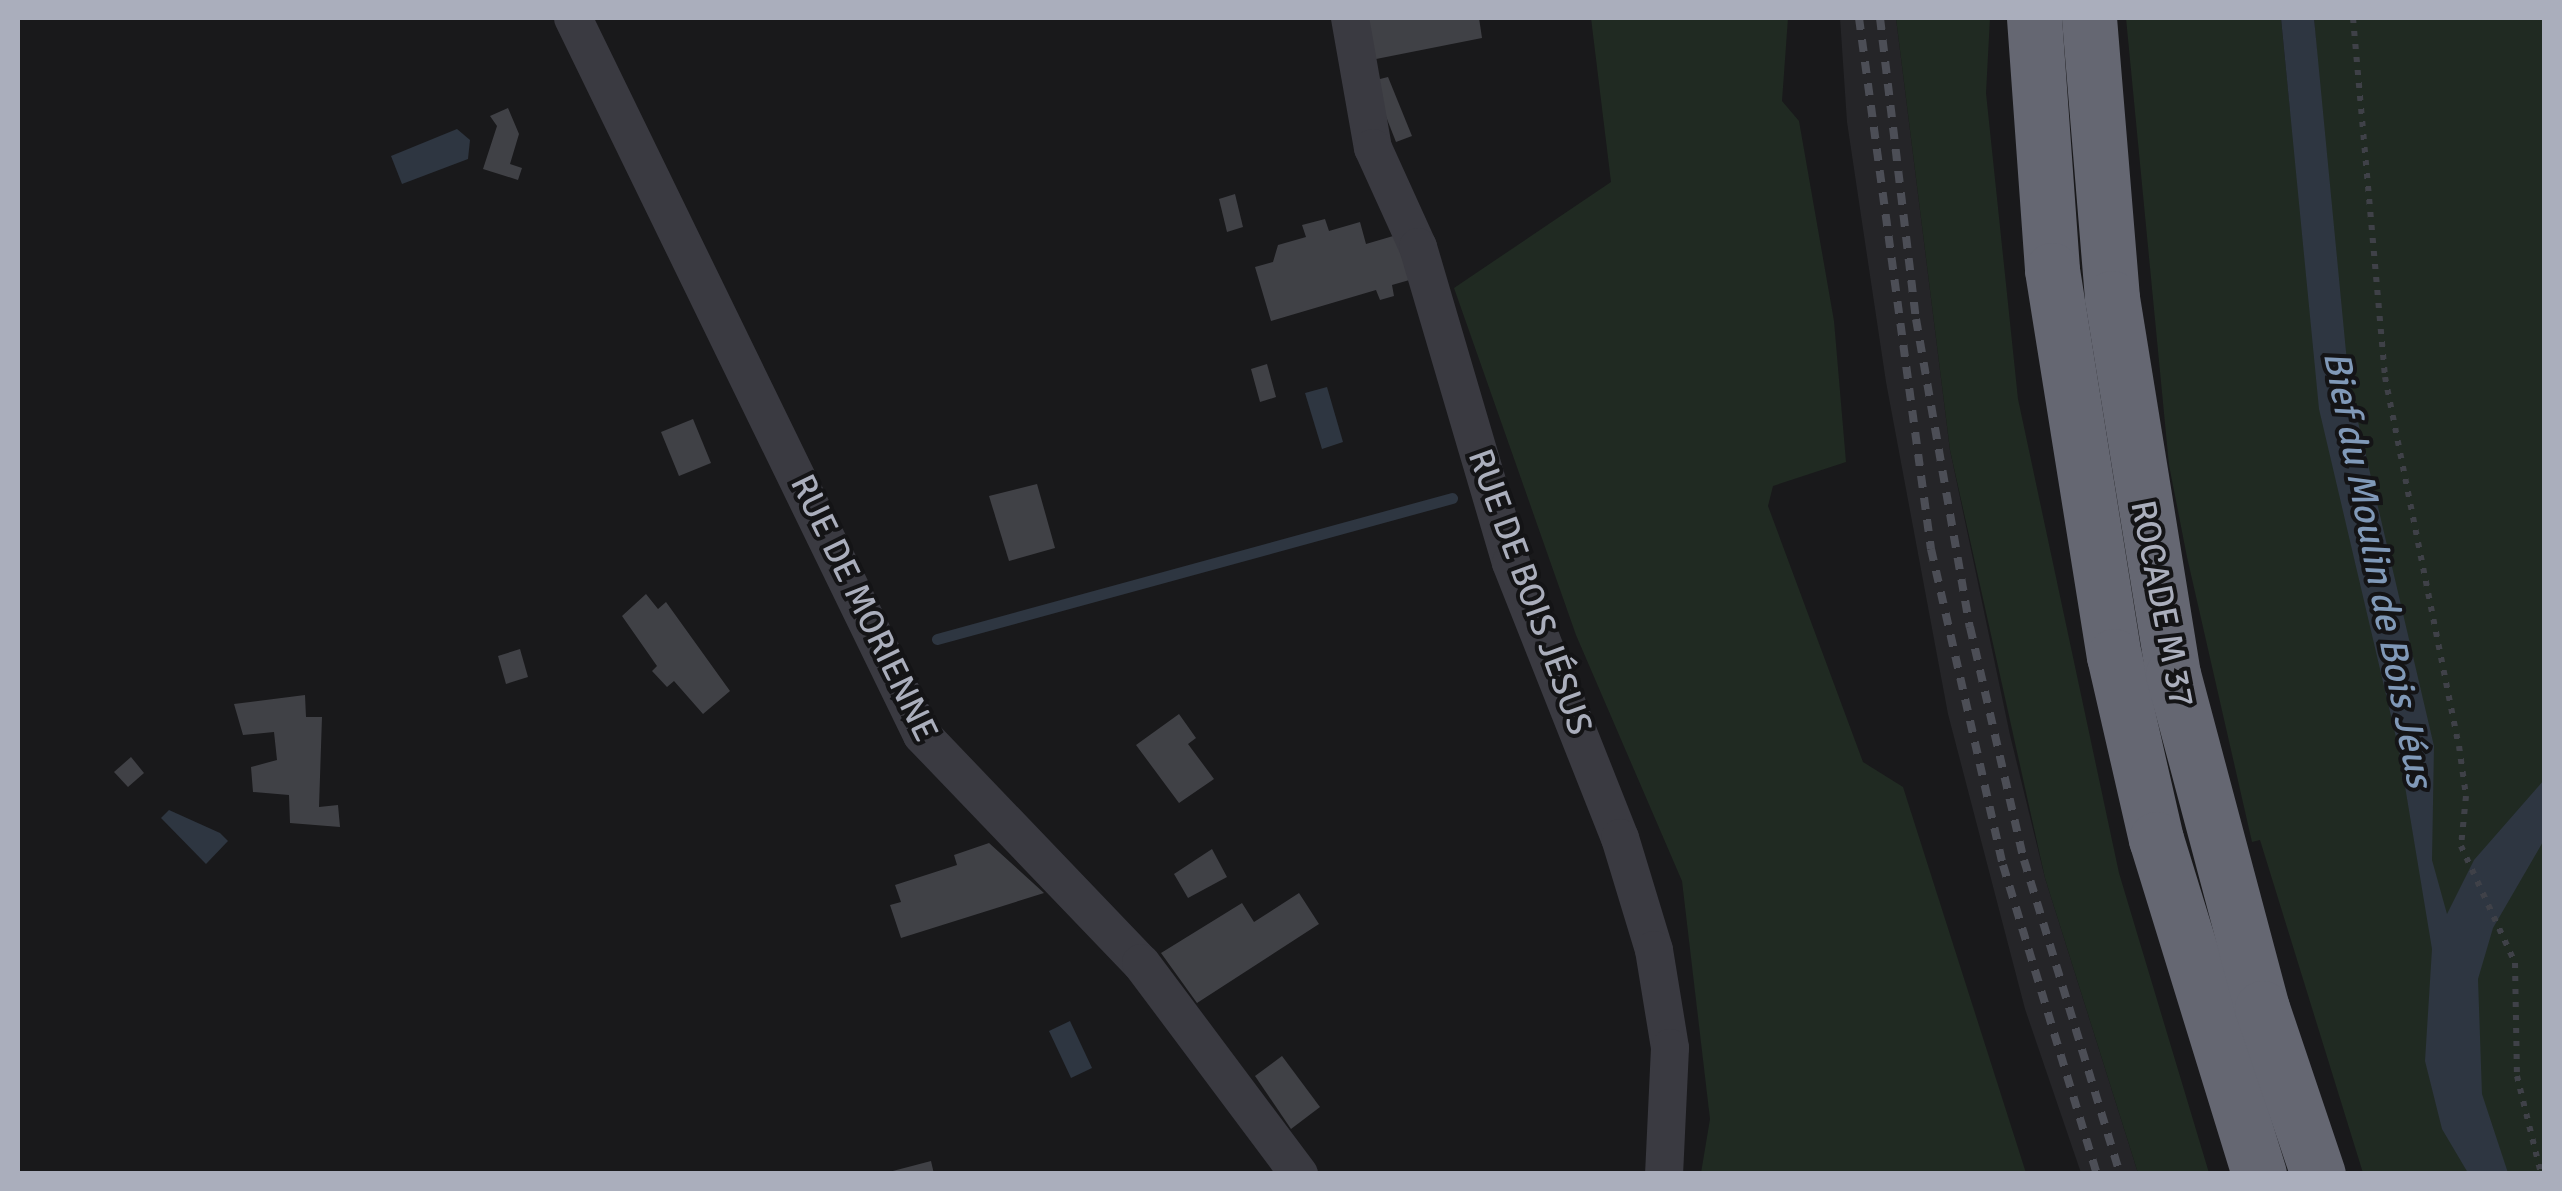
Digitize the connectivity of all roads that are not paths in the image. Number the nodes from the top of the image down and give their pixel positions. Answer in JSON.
{"nodes":[{"id":1,"x":573,"y":18,"type":"edge"},
{"id":2,"x":1350,"y":18,"type":"edge"},
{"id":3,"x":2034,"y":18,"type":"edge"},
{"id":4,"x":2090,"y":18,"type":"edge"},
{"id":5,"x":1299,"y":1174,"type":"edge"},
{"id":6,"x":1664,"y":1174,"type":"edge"},
{"id":7,"x":2259,"y":1174,"type":"edge"},
{"id":8,"x":2318,"y":1174,"type":"edge"}],
"edges":[{"from":1,"to":5,"type":"street","name":"RUE DE MORIENNE"},
{"from":2,"to":6,"type":"street","name":"RUE DE BOIS JÉSUS"},
{"from":3,"to":7,"type":"highway","name":"ROCADE M 37"},
{"from":4,"to":8,"type":"highway","name":"ROCADE M 37"}]}
